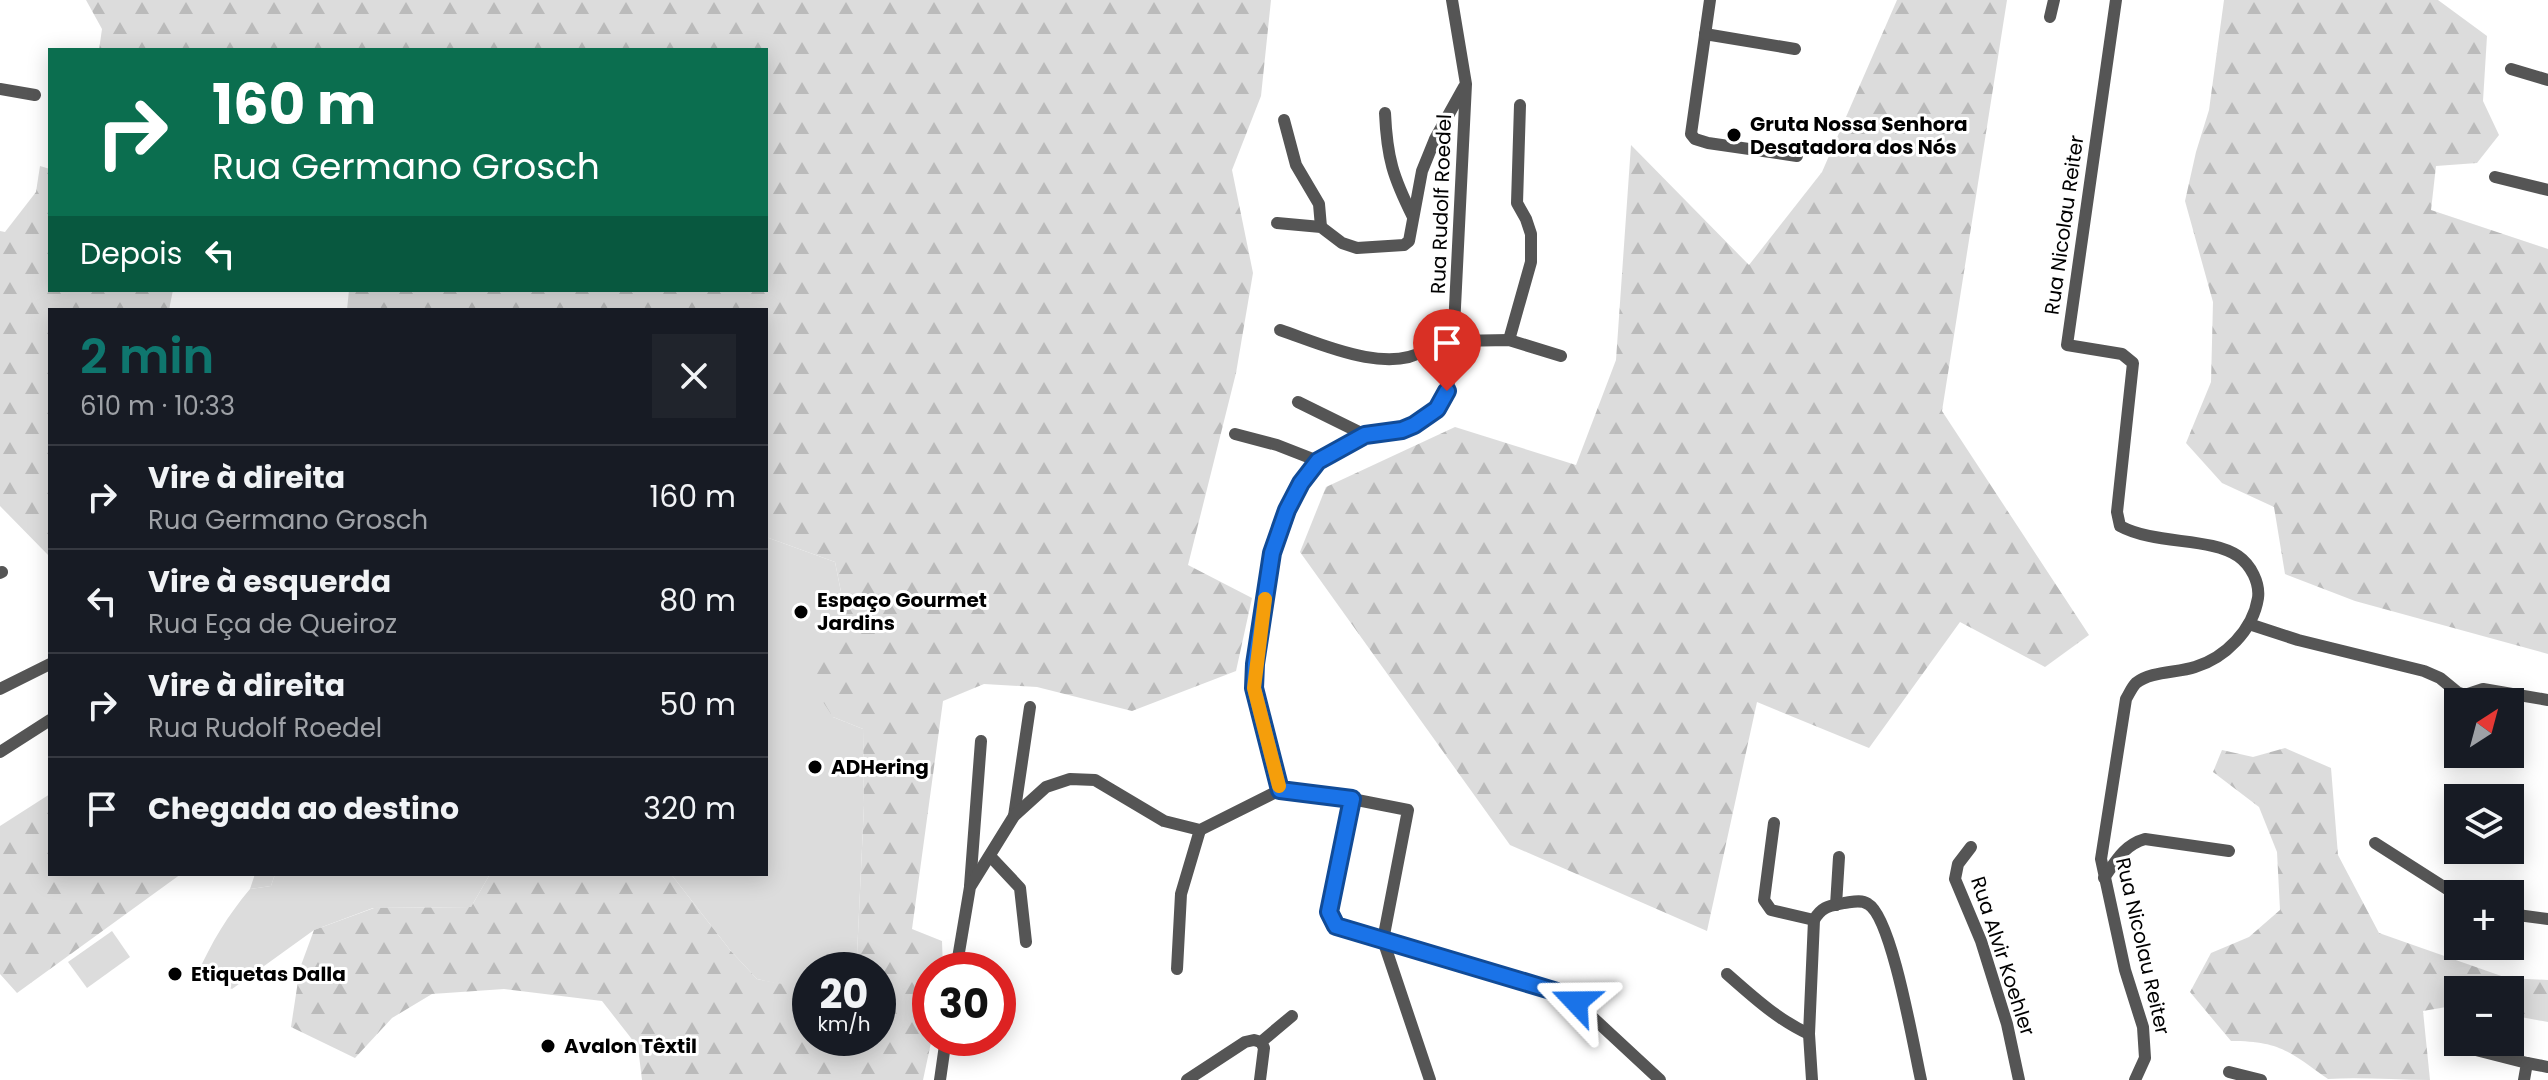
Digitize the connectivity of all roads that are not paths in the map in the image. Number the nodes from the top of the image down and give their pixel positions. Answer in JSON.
{"nodes":[{"id":1,"x":1452,"y":0,"type":"edge"},
{"id":2,"x":1710,"y":0,"type":"edge"},
{"id":3,"x":2054,"y":0,"type":"edge"},
{"id":4,"x":2116,"y":0,"type":"edge"},
{"id":5,"x":2050,"y":17,"type":"dead end"},
{"id":6,"x":1705,"y":34,"type":"junction"},
{"id":7,"x":1795,"y":49,"type":"dead end"},
{"id":8,"x":2511,"y":69,"type":"dead end"},
{"id":9,"x":2548,"y":80,"type":"edge"},
{"id":10,"x":1466,"y":84,"type":"junction"},
{"id":11,"x":0,"y":89,"type":"edge"},
{"id":12,"x":35,"y":95,"type":"dead end"},
{"id":13,"x":1520,"y":105,"type":"dead end"},
{"id":14,"x":1385,"y":113,"type":"dead end"},
{"id":15,"x":1284,"y":120,"type":"dead end"},
{"id":16,"x":1797,"y":156,"type":"dead end"},
{"id":17,"x":2495,"y":177,"type":"dead end"},
{"id":18,"x":2548,"y":190,"type":"edge"},
{"id":19,"x":1413,"y":217,"type":"junction"},
{"id":20,"x":1277,"y":223,"type":"dead end"},
{"id":21,"x":1321,"y":227,"type":"junction"},
{"id":22,"x":1456,"y":319,"type":"junction"},
{"id":23,"x":1280,"y":330,"type":"dead end"},
{"id":24,"x":1509,"y":340,"type":"junction"},
{"id":25,"x":1454,"y":341,"type":"junction"},
{"id":26,"x":1561,"y":356,"type":"dead end"},
{"id":27,"x":1298,"y":402,"type":"dead end"},
{"id":28,"x":1235,"y":434,"type":"dead end"},
{"id":29,"x":1365,"y":435,"type":"junction"},
{"id":30,"x":1318,"y":461,"type":"junction"},
{"id":31,"x":2249,"y":624,"type":"junction"},
{"id":32,"x":48,"y":665,"type":"edge"},
{"id":33,"x":0,"y":689,"type":"edge"},
{"id":34,"x":2548,"y":700,"type":"edge"},
{"id":35,"x":1030,"y":707,"type":"dead end"},
{"id":36,"x":48,"y":721,"type":"edge"},
{"id":37,"x":981,"y":741,"type":"dead end"},
{"id":38,"x":0,"y":752,"type":"edge"},
{"id":39,"x":1280,"y":790,"type":"junction"},
{"id":40,"x":1352,"y":799,"type":"junction"},
{"id":41,"x":1014,"y":816,"type":"junction"},
{"id":42,"x":1774,"y":823,"type":"dead end"},
{"id":43,"x":1200,"y":830,"type":"junction"},
{"id":44,"x":2375,"y":843,"type":"dead end"},
{"id":45,"x":1971,"y":847,"type":"dead end"},
{"id":46,"x":2229,"y":851,"type":"dead end"},
{"id":47,"x":990,"y":856,"type":"junction"},
{"id":48,"x":1839,"y":857,"type":"dead end"},
{"id":49,"x":2104,"y":878,"type":"junction"},
{"id":50,"x":970,"y":887,"type":"junction"},
{"id":51,"x":2444,"y":887,"type":"edge"},
{"id":52,"x":1836,"y":905,"type":"junction"},
{"id":53,"x":2524,"y":916,"type":"edge"},
{"id":54,"x":2548,"y":919,"type":"edge"},
{"id":55,"x":1814,"y":920,"type":"junction"},
{"id":56,"x":1383,"y":940,"type":"junction"},
{"id":57,"x":1026,"y":942,"type":"dead end"},
{"id":58,"x":959,"y":952,"type":"edge"},
{"id":59,"x":1177,"y":969,"type":"dead end"},
{"id":60,"x":1727,"y":974,"type":"dead end"},
{"id":61,"x":1292,"y":1016,"type":"dead end"},
{"id":62,"x":1809,"y":1034,"type":"junction"},
{"id":63,"x":1261,"y":1042,"type":"junction"},
{"id":64,"x":943,"y":1056,"type":"edge"},
{"id":65,"x":2500,"y":1056,"type":"edge"},
{"id":66,"x":2527,"y":1063,"type":"junction"},
{"id":67,"x":2548,"y":1067,"type":"edge"},
{"id":68,"x":2229,"y":1072,"type":"dead end"},
{"id":69,"x":940,"y":1080,"type":"edge"},
{"id":70,"x":1187,"y":1080,"type":"edge"},
{"id":71,"x":1260,"y":1080,"type":"edge"},
{"id":72,"x":1430,"y":1080,"type":"edge"},
{"id":73,"x":1660,"y":1080,"type":"edge"},
{"id":74,"x":1812,"y":1080,"type":"edge"},
{"id":75,"x":1921,"y":1080,"type":"edge"},
{"id":76,"x":2019,"y":1080,"type":"edge"},
{"id":77,"x":2135,"y":1080,"type":"edge"},
{"id":78,"x":2261,"y":1080,"type":"edge"},
{"id":79,"x":2524,"y":1080,"type":"edge"}],
"edges":[{"from":1,"to":10,"type":"street","name":"Rua Rudolf Roedel"},
{"from":2,"to":6,"type":"street"},
{"from":3,"to":5,"type":"street"},
{"from":4,"to":31,"type":"street","name":"Rua Nicolau Reiter"},
{"from":6,"to":7,"type":"street"},
{"from":6,"to":16,"type":"street"},
{"from":8,"to":9,"type":"street"},
{"from":10,"to":19,"type":"street"},
{"from":10,"to":22,"type":"street","name":"Rua Rudolf Roedel"},
{"from":11,"to":12,"type":"street"},
{"from":13,"to":24,"type":"street"},
{"from":14,"to":19,"type":"street"},
{"from":15,"to":21,"type":"street"},
{"from":17,"to":18,"type":"street"},
{"from":19,"to":21,"type":"street"},
{"from":20,"to":21,"type":"street"},
{"from":22,"to":23,"type":"street"},
{"from":22,"to":25,"type":"street","name":"Rua Rudolf Roedel"},
{"from":24,"to":25,"type":"street"},
{"from":24,"to":26,"type":"street"},
{"from":25,"to":29,"type":"street","name":"Rua Rudolf Roedel"},
{"from":27,"to":29,"type":"street"},
{"from":28,"to":30,"type":"street"},
{"from":29,"to":30,"type":"street","name":"Rua Rudolf Roedel"},
{"from":30,"to":39,"type":"street","name":"Rua Rudolf Roedel"},
{"from":31,"to":34,"type":"street"},
{"from":31,"to":49,"type":"street","name":"Rua Nicolau Reiter"},
{"from":32,"to":33,"type":"street"},
{"from":35,"to":41,"type":"street"},
{"from":36,"to":38,"type":"street"},
{"from":37,"to":50,"type":"street"},
{"from":39,"to":40,"type":"street"},
{"from":39,"to":43,"type":"street"},
{"from":40,"to":56,"type":"street"},
{"from":40,"to":56,"type":"street"},
{"from":41,"to":43,"type":"street"},
{"from":41,"to":47,"type":"street"},
{"from":42,"to":55,"type":"street"},
{"from":43,"to":59,"type":"street"},
{"from":44,"to":51,"type":"street"},
{"from":45,"to":76,"type":"street","name":"Rua Alvir Koehler"},
{"from":46,"to":49,"type":"street"},
{"from":47,"to":50,"type":"street"},
{"from":47,"to":57,"type":"street"},
{"from":48,"to":52,"type":"street"},
{"from":49,"to":77,"type":"street","name":"Rua Nicolau Reiter"},
{"from":50,"to":58,"type":"street"},
{"from":52,"to":55,"type":"street"},
{"from":52,"to":75,"type":"street"},
{"from":53,"to":54,"type":"street"},
{"from":55,"to":62,"type":"street"},
{"from":56,"to":72,"type":"street"},
{"from":56,"to":73,"type":"street"},
{"from":60,"to":62,"type":"street"},
{"from":61,"to":63,"type":"street"},
{"from":62,"to":74,"type":"street"},
{"from":63,"to":70,"type":"street"},
{"from":63,"to":71,"type":"street"},
{"from":64,"to":69,"type":"street"},
{"from":65,"to":66,"type":"street"},
{"from":66,"to":67,"type":"street"},
{"from":66,"to":79,"type":"street"},
{"from":68,"to":78,"type":"street"}]}
